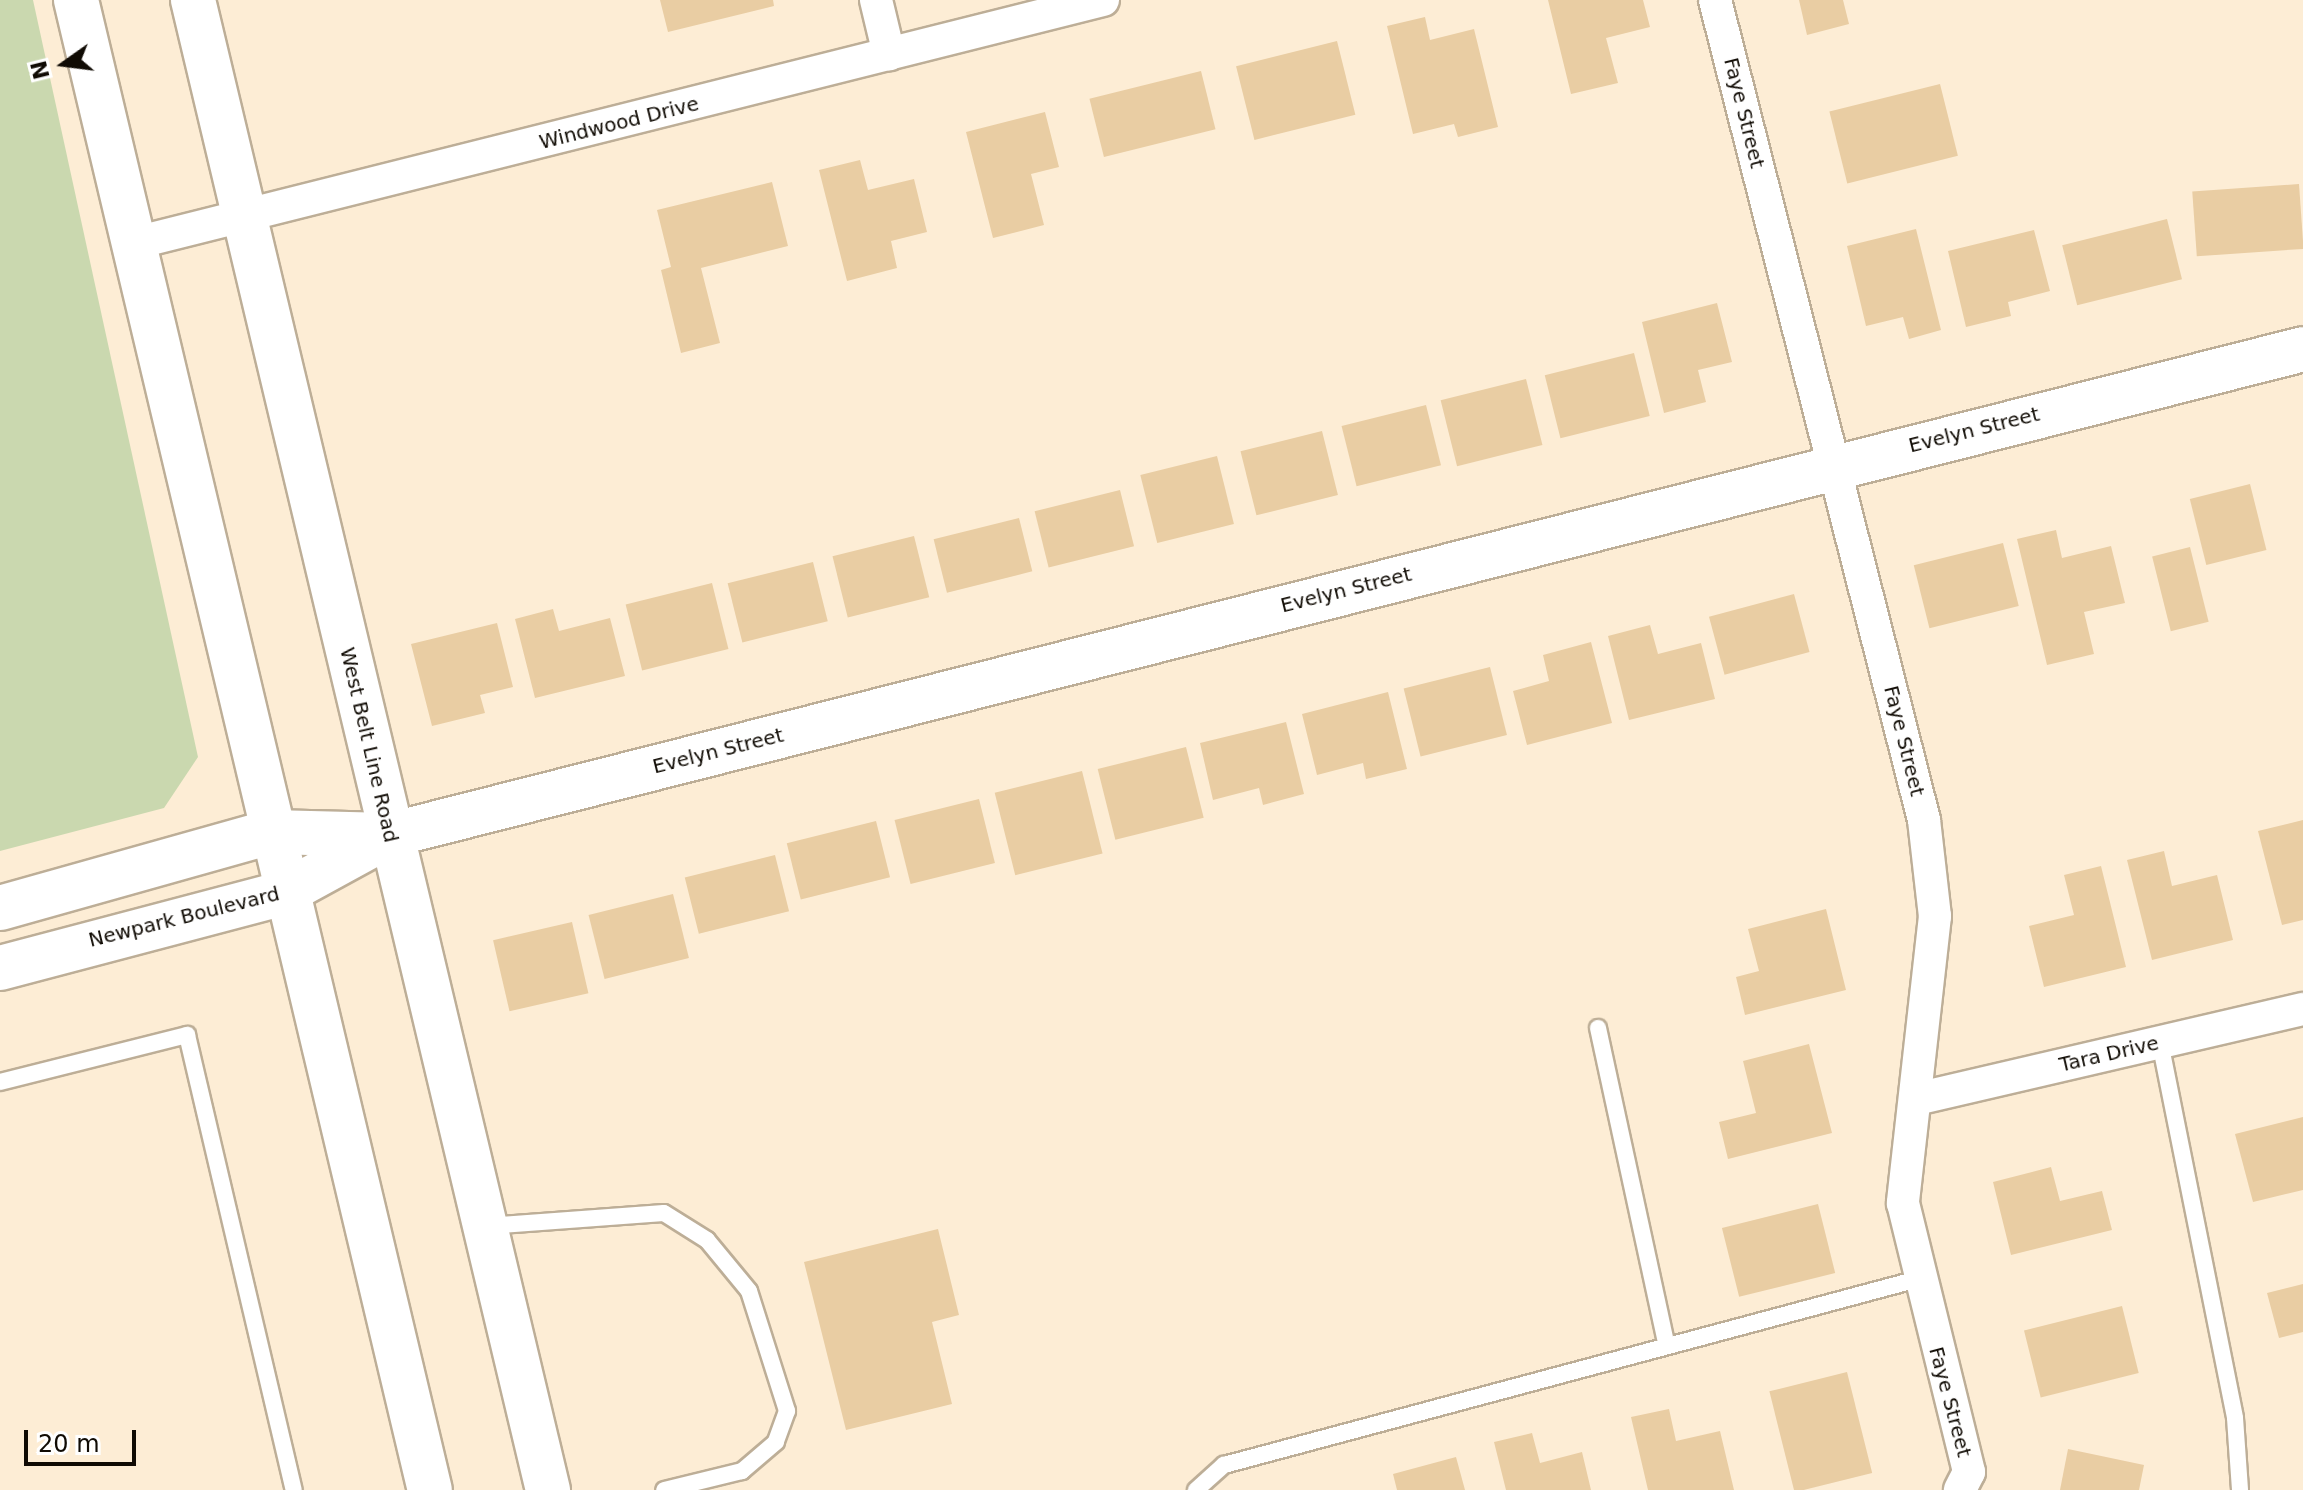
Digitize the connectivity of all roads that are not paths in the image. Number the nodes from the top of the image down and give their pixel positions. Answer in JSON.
{"nodes":[{"id":1,"x":76,"y":0,"type":"edge"},
{"id":2,"x":193,"y":0,"type":"edge"},
{"id":3,"x":876,"y":0,"type":"edge"},
{"id":4,"x":1103,"y":0,"type":"edge"},
{"id":5,"x":1715,"y":0,"type":"edge"},
{"id":6,"x":889,"y":54,"type":"junction"},
{"id":7,"x":246,"y":218,"type":"junction"},
{"id":8,"x":135,"y":243,"type":"junction"},
{"id":9,"x":2303,"y":349,"type":"edge"},
{"id":10,"x":1833,"y":465,"type":"junction"},
{"id":11,"x":271,"y":832,"type":"junction"},
{"id":12,"x":390,"y":835,"type":"junction"},
{"id":13,"x":284,"y":893,"type":"junction"},
{"id":14,"x":0,"y":908,"type":"edge"},
{"id":15,"x":0,"y":968,"type":"edge"},
{"id":16,"x":2303,"y":1009,"type":"edge"},
{"id":17,"x":1598,"y":1028,"type":"dead end"},
{"id":18,"x":2160,"y":1042,"type":"junction"},
{"id":19,"x":0,"y":1082,"type":"edge"},
{"id":20,"x":1916,"y":1099,"type":"junction"},
{"id":21,"x":484,"y":1226,"type":"junction"},
{"id":22,"x":1922,"y":1278,"type":"junction"},
{"id":23,"x":1666,"y":1343,"type":"junction"},
{"id":24,"x":294,"y":1490,"type":"edge"},
{"id":25,"x":430,"y":1490,"type":"edge"},
{"id":26,"x":548,"y":1490,"type":"edge"},
{"id":27,"x":664,"y":1490,"type":"edge"},
{"id":28,"x":1196,"y":1490,"type":"edge"},
{"id":29,"x":1960,"y":1490,"type":"edge"},
{"id":30,"x":2240,"y":1490,"type":"edge"}],
"edges":[{"from":1,"to":8,"type":"main road"},
{"from":2,"to":7,"type":"main road","name":"West Belt Line Road"},
{"from":3,"to":6,"type":"street"},
{"from":4,"to":6,"type":"street","name":"Windwood Drive"},
{"from":5,"to":10,"type":"street","name":"Faye Street"},
{"from":6,"to":7,"type":"street","name":"Windwood Drive"},
{"from":7,"to":8,"type":"street","name":"Windwood Drive"},
{"from":7,"to":12,"type":"main road","name":"West Belt Line Road"},
{"from":8,"to":11,"type":"main road"},
{"from":9,"to":10,"type":"main road","name":"Evelyn Street"},
{"from":10,"to":12,"type":"main road","name":"Evelyn Street"},
{"from":10,"to":20,"type":"street","name":"Faye Street"},
{"from":11,"to":12,"type":"main road"},
{"from":11,"to":13,"type":"main road"},
{"from":11,"to":14,"type":"main road"},
{"from":12,"to":13,"type":"main road","name":"Newpark Boulevard"},
{"from":12,"to":21,"type":"main road","name":"West Belt Line Road"},
{"from":13,"to":15,"type":"main road","name":"Newpark Boulevard"},
{"from":13,"to":25,"type":"main road"},
{"from":16,"to":18,"type":"street","name":"Tara Drive"},
{"from":17,"to":23,"type":"lane"},
{"from":18,"to":20,"type":"street","name":"Tara Drive"},
{"from":18,"to":30,"type":"lane"},
{"from":19,"to":24,"type":"lane"},
{"from":20,"to":22,"type":"street","name":"Faye Street"},
{"from":21,"to":26,"type":"main road","name":"West Belt Line Road"},
{"from":21,"to":27,"type":"lane"},
{"from":22,"to":23,"type":"lane"},
{"from":22,"to":29,"type":"street","name":"Faye Street"},
{"from":23,"to":28,"type":"lane"}]}
